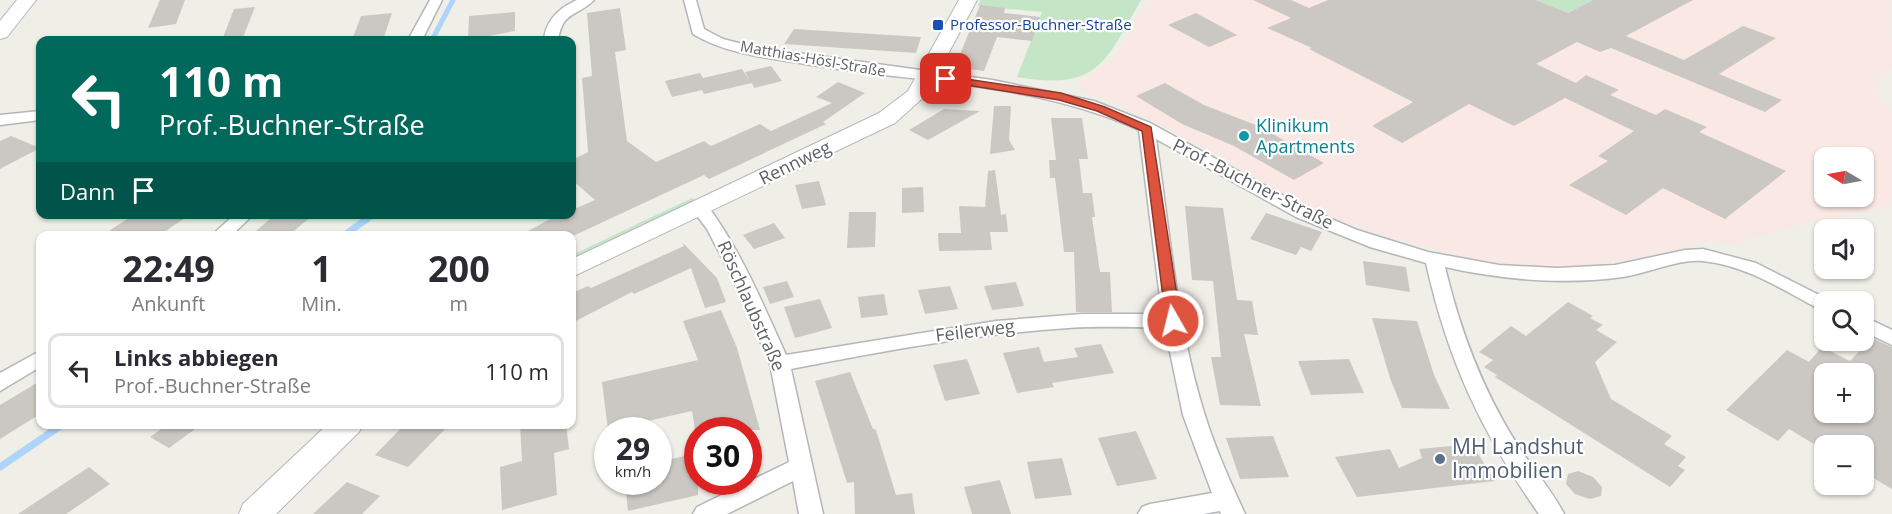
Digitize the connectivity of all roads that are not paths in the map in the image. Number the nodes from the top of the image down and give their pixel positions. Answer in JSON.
{"nodes":[{"id":1,"x":27,"y":0,"type":"edge"},
{"id":2,"x":436,"y":0,"type":"edge"},
{"id":3,"x":588,"y":0,"type":"edge"},
{"id":4,"x":690,"y":0,"type":"edge"},
{"id":5,"x":968,"y":0,"type":"edge"},
{"id":6,"x":0,"y":33,"type":"edge"},
{"id":7,"x":417,"y":36,"type":"edge"},
{"id":8,"x":551,"y":36,"type":"edge"},
{"id":9,"x":926,"y":77,"type":"junction"},
{"id":10,"x":36,"y":116,"type":"edge"},
{"id":11,"x":0,"y":120,"type":"edge"},
{"id":12,"x":1147,"y":129,"type":"junction"},
{"id":13,"x":700,"y":209,"type":"junction"},
{"id":14,"x":240,"y":219,"type":"edge"},
{"id":15,"x":225,"y":231,"type":"edge"},
{"id":16,"x":1434,"y":259,"type":"junction"},
{"id":17,"x":576,"y":267,"type":"edge"},
{"id":18,"x":1814,"y":298,"type":"edge"},
{"id":19,"x":1173,"y":321,"type":"junction"},
{"id":20,"x":1874,"y":329,"type":"edge"},
{"id":21,"x":1892,"y":338,"type":"edge"},
{"id":22,"x":36,"y":360,"type":"edge"},
{"id":23,"x":780,"y":363,"type":"junction"},
{"id":24,"x":0,"y":383,"type":"edge"},
{"id":25,"x":343,"y":429,"type":"edge"},
{"id":26,"x":802,"y":466,"type":"junction"},
{"id":27,"x":1230,"y":507,"type":"edge"},
{"id":28,"x":255,"y":514,"type":"edge"},
{"id":29,"x":705,"y":514,"type":"edge"},
{"id":30,"x":811,"y":514,"type":"edge"},
{"id":31,"x":1150,"y":514,"type":"edge"},
{"id":32,"x":1552,"y":514,"type":"edge"}],
"edges":[{"from":1,"to":6,"type":"main road"},
{"from":2,"to":7,"type":"street"},
{"from":3,"to":8,"type":"street"},
{"from":4,"to":9,"type":"street","name":"Matthias-Hösl-Straße"},
{"from":5,"to":9,"type":"main road","name":"Rennweg"},
{"from":9,"to":12,"type":"street","name":"Prof.-Buchner-Straße"},
{"from":9,"to":13,"type":"main road","name":"Rennweg"},
{"from":10,"to":11,"type":"street"},
{"from":12,"to":16,"type":"street","name":"Prof.-Buchner-Straße"},
{"from":12,"to":19,"type":"street"},
{"from":13,"to":17,"type":"main road","name":"Rennweg"},
{"from":13,"to":23,"type":"street","name":"Röschlaubstraße"},
{"from":14,"to":15,"type":"street"},
{"from":16,"to":18,"type":"street","name":"Prof.-Buchner-Straße"},
{"from":16,"to":32,"type":"street"},
{"from":19,"to":23,"type":"street","name":"Feilerweg"},
{"from":19,"to":27,"type":"street"},
{"from":20,"to":21,"type":"street"},
{"from":22,"to":24,"type":"street"},
{"from":23,"to":26,"type":"street","name":"Röschlaubstraße"},
{"from":25,"to":28,"type":"main road"},
{"from":26,"to":29,"type":"street"},
{"from":26,"to":30,"type":"street","name":"Röschlaubstraße"},
{"from":27,"to":31,"type":"street"}]}
